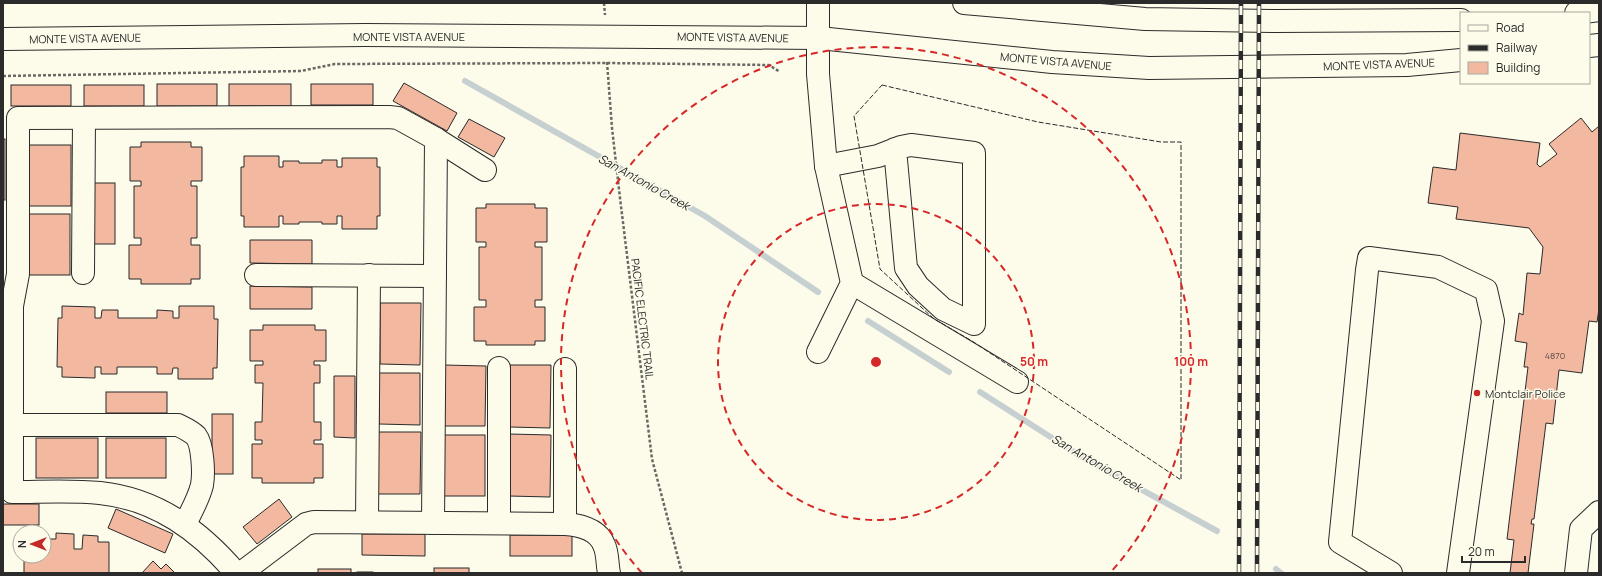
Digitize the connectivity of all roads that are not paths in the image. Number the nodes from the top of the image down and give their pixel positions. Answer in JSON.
{"nodes":[{"id":1,"x":818,"y":3,"type":"edge"},
{"id":2,"x":964,"y":3,"type":"edge"},
{"id":3,"x":1599,"y":10,"type":"edge"},
{"id":4,"x":1584,"y":12,"type":"edge"},
{"id":5,"x":1460,"y":20,"type":"edge"},
{"id":6,"x":819,"y":38,"type":"junction"},
{"id":7,"x":3,"y":39,"type":"edge"},
{"id":8,"x":1460,"y":60,"type":"edge"},
{"id":9,"x":84,"y":118,"type":"junction"},
{"id":10,"x":436,"y":139,"type":"junction"},
{"id":11,"x":895,"y":149,"type":"junction"},
{"id":12,"x":826,"y":166,"type":"junction"},
{"id":13,"x":485,"y":170,"type":"dead end"},
{"id":14,"x":83,"y":273,"type":"dead end"},
{"id":15,"x":256,"y":275,"type":"dead end"},
{"id":16,"x":368,"y":275,"type":"junction"},
{"id":17,"x":435,"y":276,"type":"junction"},
{"id":18,"x":852,"y":283,"type":"junction"},
{"id":19,"x":9,"y":286,"type":"edge"},
{"id":20,"x":818,"y":352,"type":"dead end"},
{"id":21,"x":499,"y":368,"type":"dead end"},
{"id":22,"x":565,"y":369,"type":"dead end"},
{"id":23,"x":1017,"y":382,"type":"dead end"},
{"id":24,"x":12,"y":425,"type":"junction"},
{"id":25,"x":1599,"y":512,"type":"edge"},
{"id":26,"x":368,"y":522,"type":"junction"},
{"id":27,"x":433,"y":523,"type":"junction"},
{"id":28,"x":499,"y":523,"type":"junction"},
{"id":29,"x":185,"y":524,"type":"junction"},
{"id":30,"x":565,"y":524,"type":"junction"},
{"id":31,"x":236,"y":573,"type":"edge"},
{"id":32,"x":241,"y":573,"type":"edge"},
{"id":33,"x":609,"y":573,"type":"edge"},
{"id":34,"x":1391,"y":573,"type":"edge"},
{"id":35,"x":1458,"y":573,"type":"edge"},
{"id":36,"x":1576,"y":573,"type":"edge"}],
"edges":[{"from":1,"to":6,"type":"main road"},
{"from":2,"to":5,"type":"main road"},
{"from":3,"to":4,"type":"main road"},
{"from":6,"to":7,"type":"main road","name":"MONTE VISTA AVENUE"},
{"from":6,"to":8,"type":"main road","name":"MONTE VISTA AVENUE"},
{"from":6,"to":12,"type":"main road"},
{"from":9,"to":10,"type":"main road"},
{"from":9,"to":14,"type":"main road"},
{"from":9,"to":19,"type":"main road"},
{"from":10,"to":13,"type":"main road"},
{"from":10,"to":17,"type":"main road"},
{"from":11,"to":11,"type":"main road"},
{"from":11,"to":12,"type":"main road"},
{"from":12,"to":18,"type":"main road"},
{"from":15,"to":16,"type":"main road"},
{"from":16,"to":17,"type":"main road"},
{"from":16,"to":26,"type":"main road"},
{"from":17,"to":27,"type":"main road"},
{"from":18,"to":20,"type":"main road"},
{"from":18,"to":23,"type":"main road"},
{"from":19,"to":24,"type":"main road"},
{"from":21,"to":28,"type":"main road"},
{"from":22,"to":30,"type":"main road"},
{"from":24,"to":29,"type":"main road"},
{"from":24,"to":29,"type":"main road"},
{"from":25,"to":36,"type":"main road"},
{"from":26,"to":27,"type":"main road"},
{"from":26,"to":32,"type":"main road"},
{"from":27,"to":28,"type":"main road"},
{"from":28,"to":30,"type":"main road"},
{"from":29,"to":31,"type":"main road"},
{"from":30,"to":33,"type":"main road"},
{"from":34,"to":35,"type":"main road"}]}
